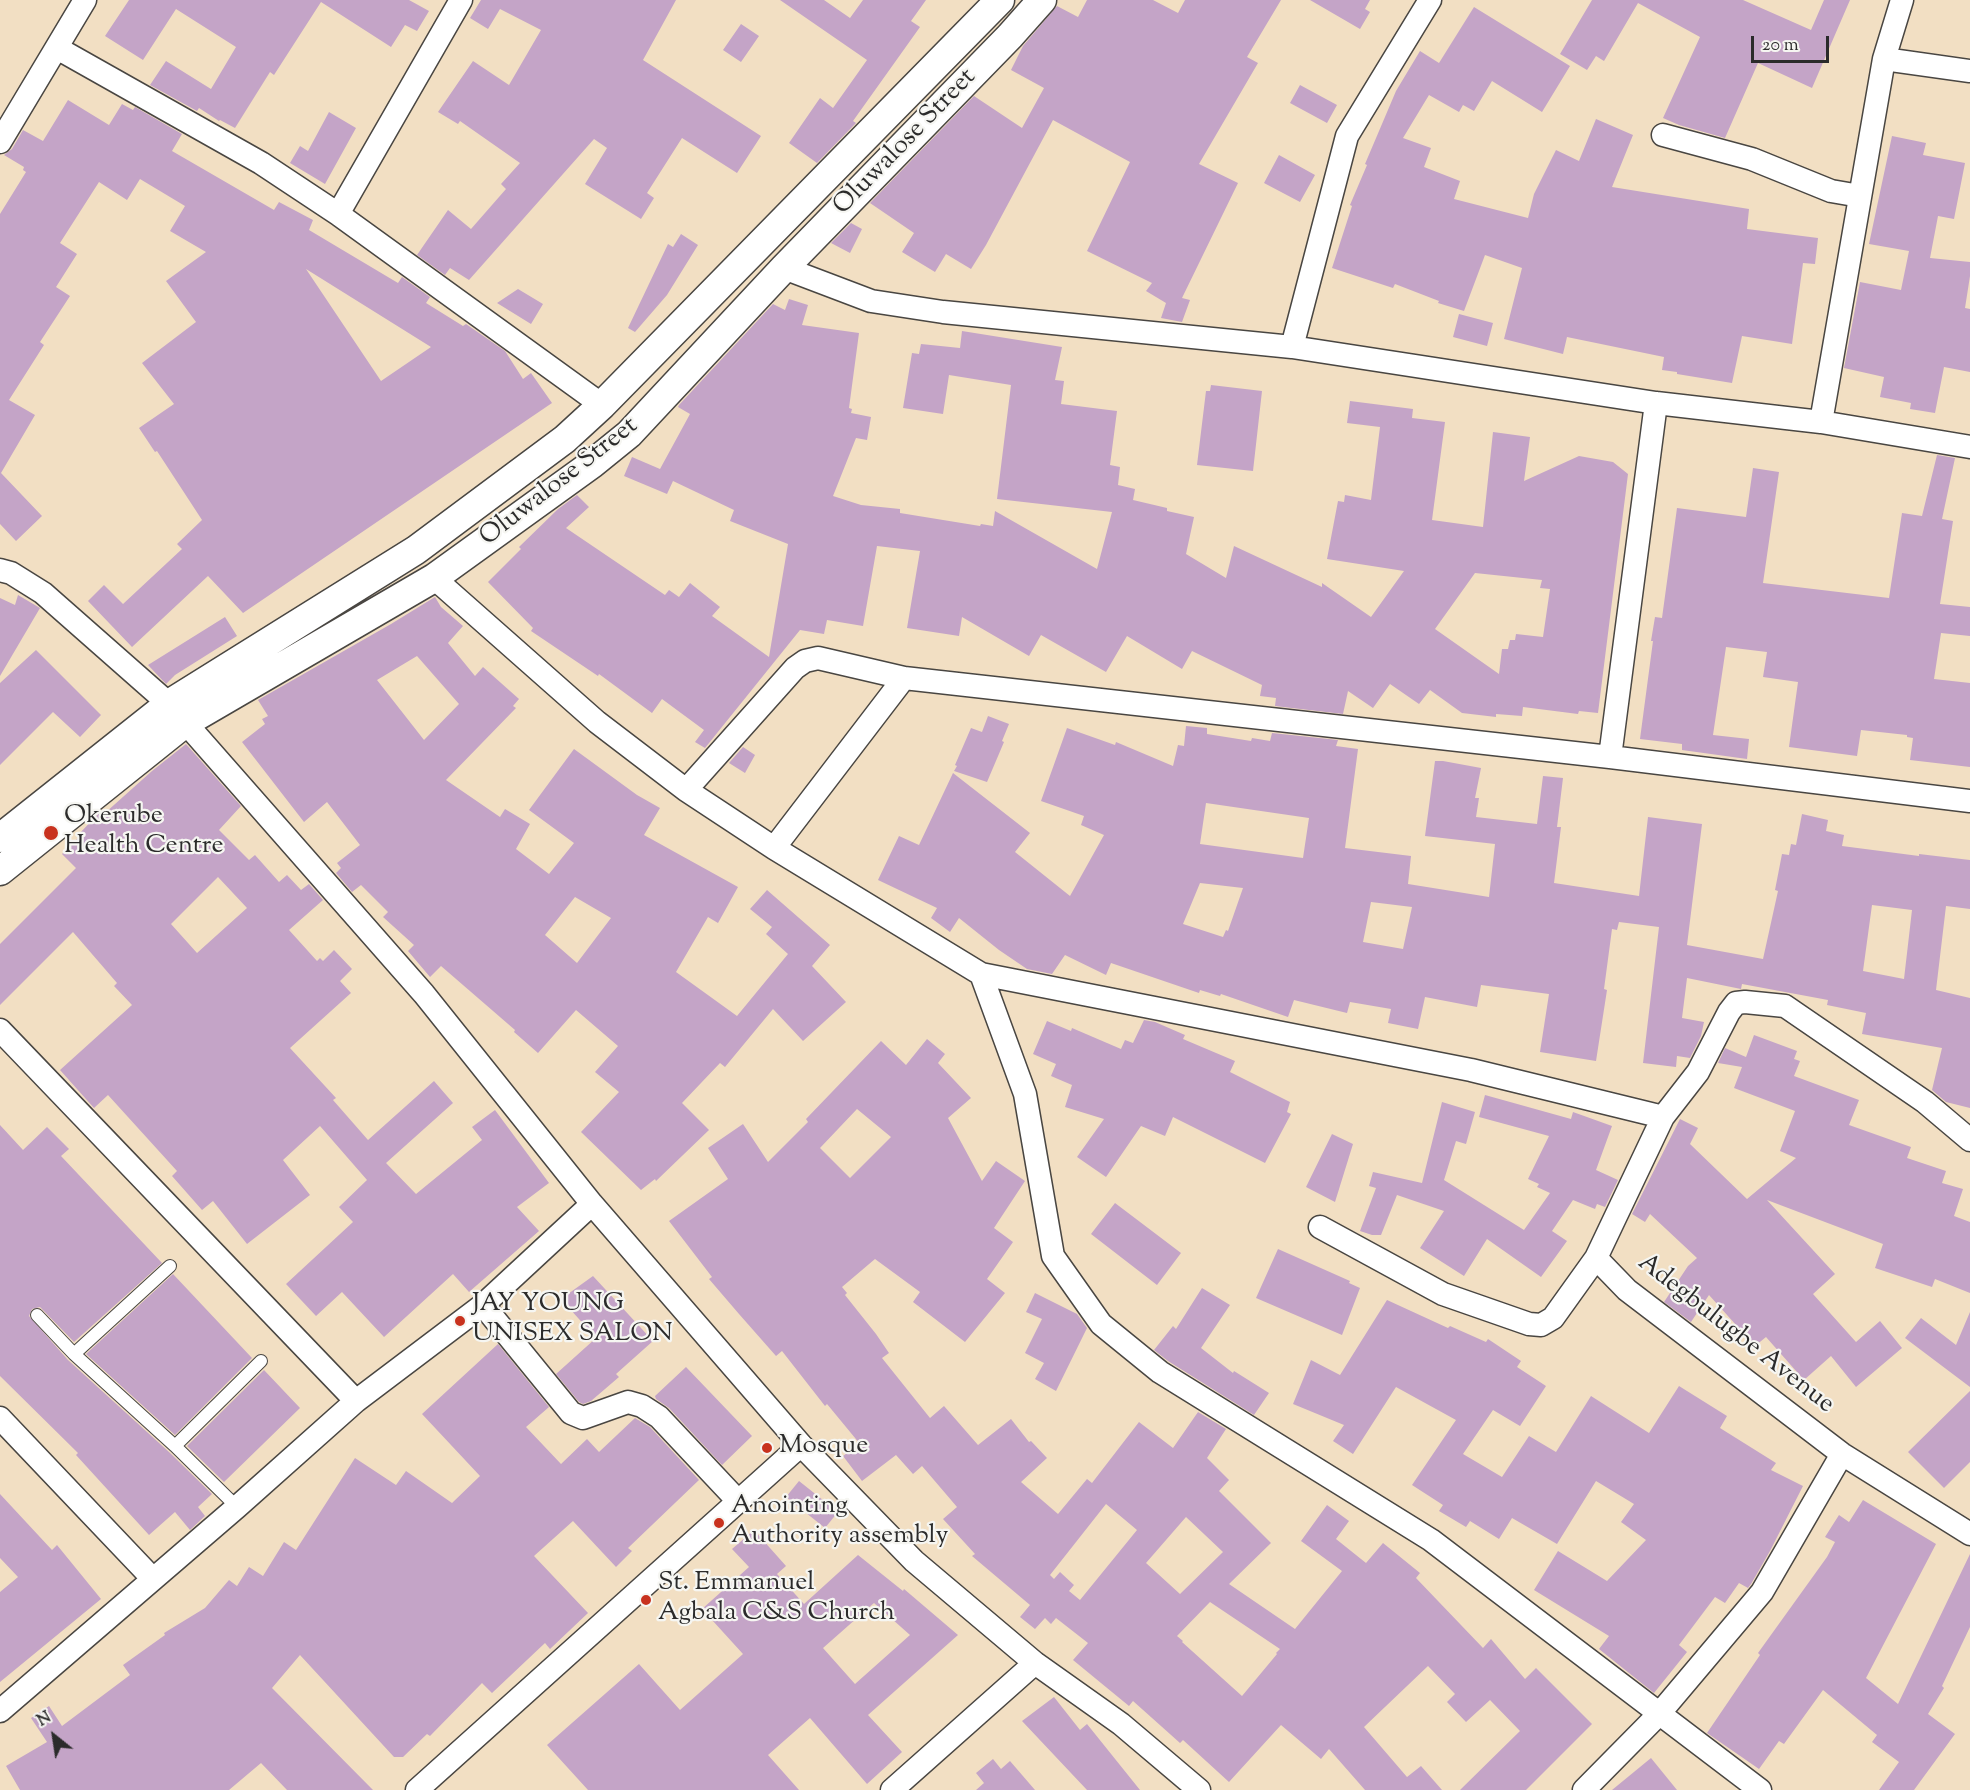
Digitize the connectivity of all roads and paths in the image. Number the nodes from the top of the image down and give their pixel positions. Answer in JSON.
{"nodes":[{"id":1,"x":85,"y":0,"type":"edge"},
{"id":2,"x":461,"y":0,"type":"edge"},
{"id":3,"x":1000,"y":0,"type":"edge"},
{"id":4,"x":1042,"y":0,"type":"edge"},
{"id":5,"x":1430,"y":0,"type":"edge"},
{"id":6,"x":1902,"y":0,"type":"edge"},
{"id":7,"x":57,"y":48,"type":"junction"},
{"id":8,"x":1884,"y":59,"type":"junction"},
{"id":9,"x":1970,"y":71,"type":"edge"},
{"id":10,"x":1663,"y":135,"type":"dead end"},
{"id":11,"x":0,"y":142,"type":"edge"},
{"id":12,"x":1860,"y":196,"type":"junction"},
{"id":13,"x":338,"y":214,"type":"junction"},
{"id":14,"x":784,"y":268,"type":"junction"},
{"id":15,"x":1292,"y":347,"type":"junction"},
{"id":16,"x":1656,"y":403,"type":"junction"},
{"id":17,"x":602,"y":405,"type":"junction"},
{"id":18,"x":1821,"y":422,"type":"junction"},
{"id":19,"x":1970,"y":447,"type":"edge"},
{"id":20,"x":0,"y":570,"type":"edge"},
{"id":21,"x":434,"y":578,"type":"junction"},
{"id":22,"x":904,"y":678,"type":"junction"},
{"id":23,"x":177,"y":714,"type":"junction"},
{"id":24,"x":1610,"y":757,"type":"junction"},
{"id":25,"x":686,"y":790,"type":"junction"},
{"id":26,"x":1970,"y":801,"type":"edge"},
{"id":27,"x":0,"y":838,"type":"edge"},
{"id":28,"x":774,"y":848,"type":"junction"},
{"id":29,"x":0,"y":871,"type":"edge"},
{"id":30,"x":981,"y":974,"type":"junction"},
{"id":31,"x":0,"y":1030,"type":"edge"},
{"id":32,"x":1663,"y":1117,"type":"junction"},
{"id":33,"x":1970,"y":1140,"type":"edge"},
{"id":34,"x":592,"y":1204,"type":"junction"},
{"id":35,"x":1320,"y":1227,"type":"dead end"},
{"id":36,"x":1596,"y":1258,"type":"junction"},
{"id":37,"x":170,"y":1266,"type":"dead end"},
{"id":38,"x":483,"y":1305,"type":"junction"},
{"id":39,"x":38,"y":1315,"type":"dead end"},
{"id":40,"x":74,"y":1354,"type":"junction"},
{"id":41,"x":261,"y":1361,"type":"dead end"},
{"id":42,"x":356,"y":1401,"type":"junction"},
{"id":43,"x":0,"y":1418,"type":"edge"},
{"id":44,"x":175,"y":1446,"type":"junction"},
{"id":45,"x":801,"y":1446,"type":"junction"},
{"id":46,"x":1842,"y":1454,"type":"junction"},
{"id":47,"x":738,"y":1501,"type":"junction"},
{"id":48,"x":237,"y":1507,"type":"junction"},
{"id":49,"x":1970,"y":1534,"type":"edge"},
{"id":50,"x":153,"y":1579,"type":"junction"},
{"id":51,"x":1035,"y":1663,"type":"junction"},
{"id":52,"x":0,"y":1711,"type":"edge"},
{"id":53,"x":1659,"y":1714,"type":"junction"},
{"id":54,"x":417,"y":1790,"type":"edge"},
{"id":55,"x":892,"y":1790,"type":"edge"},
{"id":56,"x":1199,"y":1790,"type":"edge"},
{"id":57,"x":1584,"y":1790,"type":"edge"},
{"id":58,"x":1760,"y":1790,"type":"edge"}],
"edges":[{"from":1,"to":7,"type":"street"},
{"from":2,"to":13,"type":"street"},
{"from":3,"to":17,"type":"street","name":"Oluwalose Street"},
{"from":4,"to":14,"type":"street","name":"Oluwalose Street"},
{"from":5,"to":15,"type":"street"},
{"from":6,"to":8,"type":"street"},
{"from":7,"to":11,"type":"street"},
{"from":7,"to":13,"type":"street"},
{"from":8,"to":9,"type":"street"},
{"from":8,"to":12,"type":"street"},
{"from":10,"to":12,"type":"street"},
{"from":12,"to":18,"type":"street"},
{"from":13,"to":17,"type":"street"},
{"from":14,"to":15,"type":"street"},
{"from":14,"to":21,"type":"street","name":"Oluwalose Street"},
{"from":15,"to":16,"type":"street"},
{"from":16,"to":18,"type":"street"},
{"from":16,"to":24,"type":"street"},
{"from":17,"to":23,"type":"street","name":"Oluwalose Street"},
{"from":18,"to":19,"type":"street"},
{"from":20,"to":23,"type":"street"},
{"from":21,"to":23,"type":"street","name":"Oluwalose Street"},
{"from":21,"to":25,"type":"street"},
{"from":22,"to":24,"type":"street"},
{"from":22,"to":25,"type":"street"},
{"from":22,"to":28,"type":"street"},
{"from":23,"to":27,"type":"street","name":"Oluwalose Street"},
{"from":23,"to":29,"type":"street","name":"Oluwalose Street"},
{"from":23,"to":34,"type":"street"},
{"from":24,"to":26,"type":"street"},
{"from":25,"to":28,"type":"street"},
{"from":28,"to":30,"type":"street"},
{"from":30,"to":32,"type":"street"},
{"from":30,"to":53,"type":"street"},
{"from":31,"to":42,"type":"street"},
{"from":32,"to":33,"type":"street"},
{"from":32,"to":36,"type":"street"},
{"from":34,"to":38,"type":"street"},
{"from":34,"to":45,"type":"street"},
{"from":35,"to":36,"type":"street"},
{"from":36,"to":46,"type":"street","name":"Adegbulugbe Avenue"},
{"from":37,"to":40,"type":"lane"},
{"from":38,"to":42,"type":"street"},
{"from":38,"to":47,"type":"street"},
{"from":39,"to":40,"type":"lane"},
{"from":40,"to":44,"type":"lane"},
{"from":41,"to":44,"type":"lane"},
{"from":42,"to":48,"type":"street"},
{"from":43,"to":50,"type":"street"},
{"from":44,"to":48,"type":"lane"},
{"from":45,"to":47,"type":"street"},
{"from":45,"to":51,"type":"street"},
{"from":46,"to":49,"type":"street","name":"Adegbulugbe Avenue"},
{"from":46,"to":53,"type":"street"},
{"from":47,"to":54,"type":"street"},
{"from":48,"to":50,"type":"street"},
{"from":50,"to":52,"type":"street"},
{"from":51,"to":55,"type":"street"},
{"from":51,"to":56,"type":"street"},
{"from":53,"to":57,"type":"street"},
{"from":53,"to":58,"type":"street"}]}
